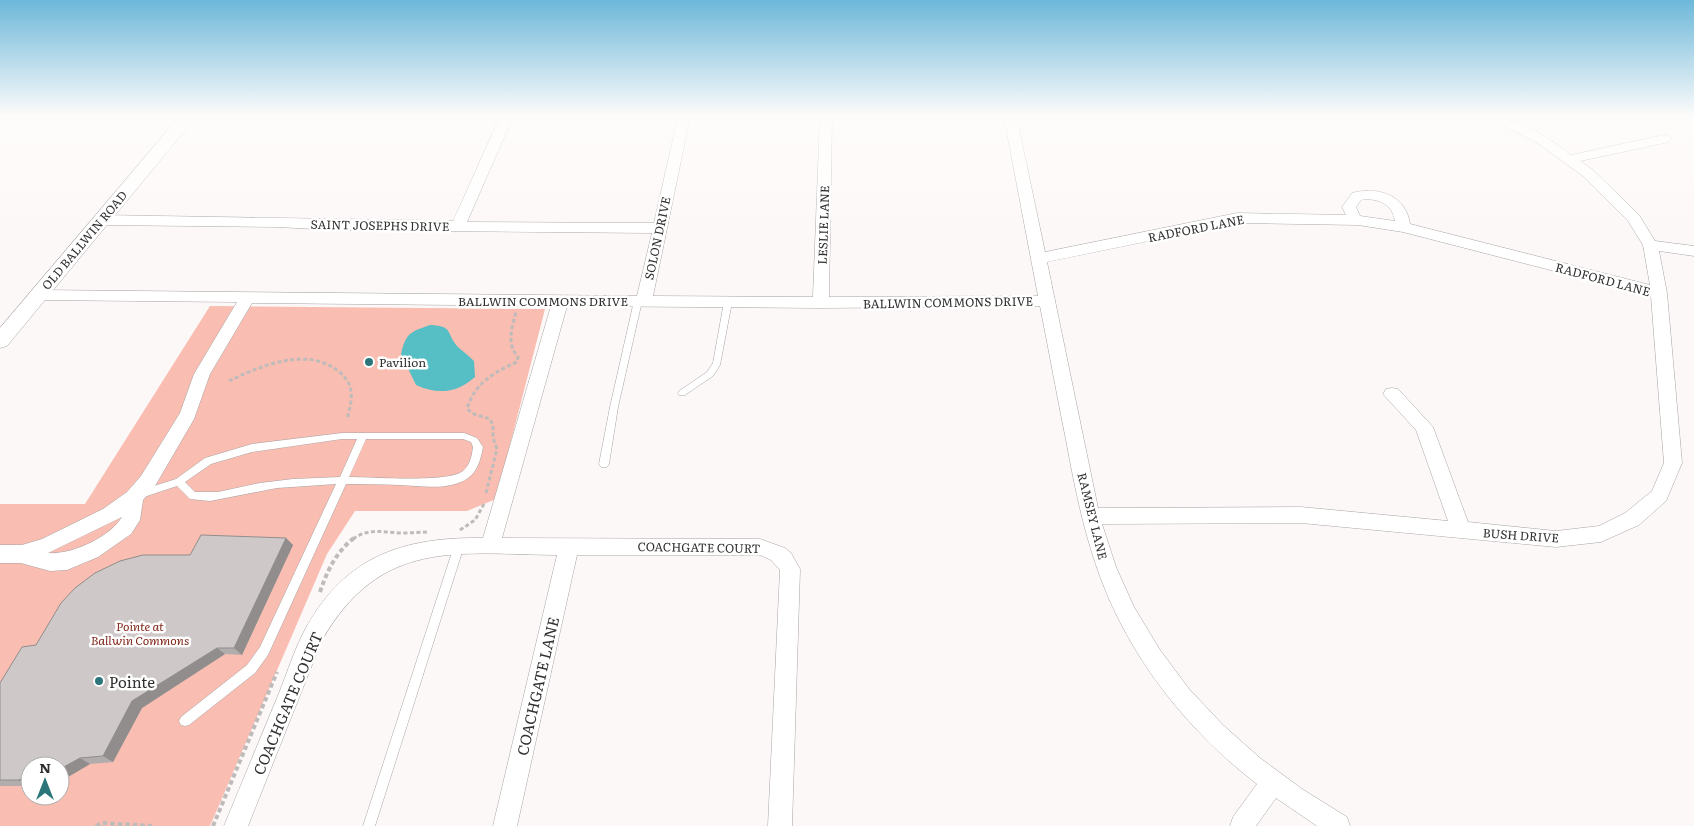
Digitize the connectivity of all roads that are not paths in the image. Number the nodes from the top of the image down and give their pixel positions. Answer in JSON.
{"nodes":[{"id":1,"x":156,"y":156,"type":"edge"},
{"id":2,"x":490,"y":156,"type":"edge"},
{"id":3,"x":675,"y":156,"type":"edge"},
{"id":4,"x":825,"y":156,"type":"edge"},
{"id":5,"x":1018,"y":156,"type":"edge"},
{"id":6,"x":1564,"y":156,"type":"edge"},
{"id":7,"x":1590,"y":156,"type":"edge"},
{"id":8,"x":1570,"y":160,"type":"junction"},
{"id":9,"x":102,"y":220,"type":"junction"},
{"id":10,"x":1355,"y":220,"type":"junction"},
{"id":11,"x":458,"y":226,"type":"junction"},
{"id":12,"x":1403,"y":227,"type":"junction"},
{"id":13,"x":659,"y":228,"type":"junction"},
{"id":14,"x":1650,"y":245,"type":"junction"},
{"id":15,"x":1694,"y":251,"type":"edge"},
{"id":16,"x":1039,"y":257,"type":"junction"},
{"id":17,"x":1659,"y":293,"type":"junction"},
{"id":18,"x":38,"y":295,"type":"junction"},
{"id":19,"x":246,"y":298,"type":"junction"},
{"id":20,"x":560,"y":301,"type":"junction"},
{"id":21,"x":641,"y":301,"type":"junction"},
{"id":22,"x":1048,"y":301,"type":"junction"},
{"id":23,"x":728,"y":302,"type":"junction"},
{"id":24,"x":821,"y":303,"type":"junction"},
{"id":25,"x":0,"y":341,"type":"edge"},
{"id":26,"x":682,"y":393,"type":"dead end"},
{"id":27,"x":1392,"y":394,"type":"dead end"},
{"id":28,"x":363,"y":436,"type":"junction"},
{"id":29,"x":604,"y":464,"type":"dead end"},
{"id":30,"x":344,"y":480,"type":"junction"},
{"id":31,"x":179,"y":482,"type":"junction"},
{"id":32,"x":134,"y":497,"type":"junction"},
{"id":33,"x":1090,"y":516,"type":"junction"},
{"id":34,"x":1461,"y":531,"type":"junction"},
{"id":35,"x":459,"y":546,"type":"junction"},
{"id":36,"x":490,"y":546,"type":"junction"},
{"id":37,"x":569,"y":546,"type":"junction"},
{"id":38,"x":7,"y":557,"type":"edge"},
{"id":39,"x":185,"y":720,"type":"dead end"},
{"id":40,"x":1273,"y":782,"type":"junction"},
{"id":41,"x":236,"y":826,"type":"edge"},
{"id":42,"x":369,"y":826,"type":"edge"},
{"id":43,"x":505,"y":826,"type":"edge"},
{"id":44,"x":780,"y":826,"type":"edge"},
{"id":45,"x":1242,"y":826,"type":"edge"},
{"id":46,"x":1338,"y":826,"type":"edge"}],
"edges":[{"from":1,"to":9,"type":"street","name":"OLD BALLWIN ROAD"},
{"from":2,"to":11,"type":"street"},
{"from":3,"to":13,"type":"street","name":"SOLON DRIVE"},
{"from":4,"to":24,"type":"street","name":"LESLIE LANE"},
{"from":5,"to":16,"type":"street","name":"RAMSEY LANE"},
{"from":6,"to":8,"type":"street","name":"BUSH DRIVE"},
{"from":7,"to":8,"type":"street"},
{"from":8,"to":14,"type":"street","name":"BUSH DRIVE"},
{"from":9,"to":11,"type":"street","name":"SAINT JOSEPHS DRIVE"},
{"from":9,"to":18,"type":"street","name":"OLD BALLWIN ROAD"},
{"from":10,"to":12,"type":"street","name":"RADFORD LANE"},
{"from":10,"to":12,"type":"street"},
{"from":10,"to":16,"type":"street","name":"RADFORD LANE"},
{"from":11,"to":13,"type":"street","name":"SAINT JOSEPHS DRIVE"},
{"from":12,"to":17,"type":"street","name":"RADFORD LANE"},
{"from":13,"to":21,"type":"street","name":"SOLON DRIVE"},
{"from":14,"to":15,"type":"street"},
{"from":14,"to":17,"type":"street","name":"BUSH DRIVE"},
{"from":16,"to":22,"type":"street","name":"RAMSEY LANE"},
{"from":17,"to":34,"type":"street","name":"BUSH DRIVE"},
{"from":18,"to":19,"type":"street","name":"BALLWIN COMMONS DRIVE"},
{"from":18,"to":25,"type":"street","name":"OLD BALLWIN ROAD"},
{"from":19,"to":20,"type":"street","name":"BALLWIN COMMONS DRIVE"},
{"from":19,"to":32,"type":"street"},
{"from":20,"to":21,"type":"street","name":"BALLWIN COMMONS DRIVE"},
{"from":20,"to":36,"type":"street"},
{"from":21,"to":23,"type":"street","name":"BALLWIN COMMONS DRIVE"},
{"from":21,"to":29,"type":"lane"},
{"from":22,"to":24,"type":"street","name":"BALLWIN COMMONS DRIVE"},
{"from":22,"to":33,"type":"street","name":"RAMSEY LANE"},
{"from":23,"to":24,"type":"street","name":"BALLWIN COMMONS DRIVE"},
{"from":23,"to":26,"type":"lane"},
{"from":27,"to":34,"type":"street"},
{"from":28,"to":30,"type":"lane"},
{"from":28,"to":30,"type":"lane"},
{"from":28,"to":31,"type":"lane"},
{"from":30,"to":31,"type":"lane"},
{"from":30,"to":39,"type":"lane"},
{"from":31,"to":32,"type":"lane"},
{"from":32,"to":38,"type":"street"},
{"from":33,"to":34,"type":"street","name":"BUSH DRIVE"},
{"from":33,"to":40,"type":"street","name":"RAMSEY LANE"},
{"from":35,"to":36,"type":"street","name":"COACHGATE COURT"},
{"from":35,"to":41,"type":"street","name":"COACHGATE COURT"},
{"from":35,"to":42,"type":"lane"},
{"from":36,"to":37,"type":"street","name":"COACHGATE COURT"},
{"from":37,"to":43,"type":"street","name":"COACHGATE LANE"},
{"from":37,"to":44,"type":"street","name":"COACHGATE COURT"},
{"from":40,"to":45,"type":"street"},
{"from":40,"to":46,"type":"street","name":"RAMSEY LANE"}]}
